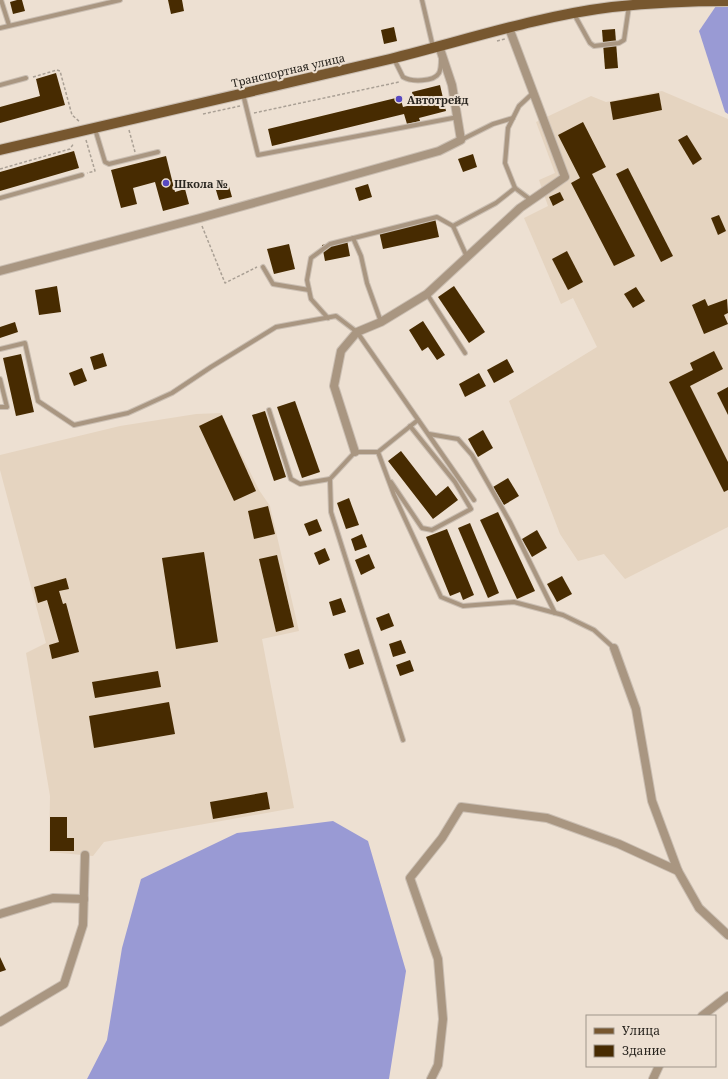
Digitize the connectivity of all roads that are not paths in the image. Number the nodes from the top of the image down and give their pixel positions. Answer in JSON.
{"nodes":[{"id":1,"x":1,"y":0,"type":"edge"},
{"id":2,"x":120,"y":0,"type":"edge"},
{"id":3,"x":422,"y":0,"type":"edge"},
{"id":4,"x":728,"y":1,"type":"edge"},
{"id":5,"x":629,"y":6,"type":"junction"},
{"id":6,"x":577,"y":14,"type":"junction"},
{"id":7,"x":9,"y":25,"type":"junction"},
{"id":8,"x":0,"y":28,"type":"edge"},
{"id":9,"x":509,"y":28,"type":"junction"},
{"id":10,"x":438,"y":50,"type":"junction"},
{"id":11,"x":393,"y":58,"type":"junction"},
{"id":12,"x":26,"y":78,"type":"road end"},
{"id":13,"x":0,"y":85,"type":"edge"},
{"id":14,"x":533,"y":92,"type":"junction"},
{"id":15,"x":243,"y":93,"type":"junction"},
{"id":16,"x":459,"y":117,"type":"junction"},
{"id":17,"x":513,"y":118,"type":"junction"},
{"id":18,"x":95,"y":128,"type":"junction"},
{"id":19,"x":461,"y":140,"type":"junction"},
{"id":20,"x":0,"y":150,"type":"edge"},
{"id":21,"x":158,"y":152,"type":"dead end"},
{"id":22,"x":82,"y":175,"type":"road end"},
{"id":23,"x":515,"y":188,"type":"junction"},
{"id":24,"x":0,"y":198,"type":"edge"},
{"id":25,"x":531,"y":200,"type":"junction"},
{"id":26,"x":453,"y":226,"type":"junction"},
{"id":27,"x":353,"y":238,"type":"junction"},
{"id":28,"x":468,"y":258,"type":"junction"},
{"id":29,"x":264,"y":267,"type":"road end"},
{"id":30,"x":0,"y":271,"type":"edge"},
{"id":31,"x":309,"y":290,"type":"junction"},
{"id":32,"x":427,"y":294,"type":"junction"},
{"id":33,"x":328,"y":318,"type":"junction"},
{"id":34,"x":381,"y":322,"type":"junction"},
{"id":35,"x":357,"y":332,"type":"junction"},
{"id":36,"x":0,"y":349,"type":"edge"},
{"id":37,"x":465,"y":353,"type":"dead end"},
{"id":38,"x":0,"y":379,"type":"edge"},
{"id":39,"x":0,"y":407,"type":"edge"},
{"id":40,"x":269,"y":410,"type":"dead end"},
{"id":41,"x":418,"y":420,"type":"junction"},
{"id":42,"x":410,"y":426,"type":"junction"},
{"id":43,"x":429,"y":434,"type":"junction"},
{"id":44,"x":355,"y":452,"type":"junction"},
{"id":45,"x":378,"y":452,"type":"junction"},
{"id":46,"x":387,"y":477,"type":"junction"},
{"id":47,"x":330,"y":479,"type":"junction"},
{"id":48,"x":474,"y":500,"type":"dead end"},
{"id":49,"x":556,"y":613,"type":"junction"},
{"id":50,"x":614,"y":648,"type":"joint"},
{"id":51,"x":403,"y":740,"type":"dead end"},
{"id":52,"x":85,"y":855,"type":"dead end"},
{"id":53,"x":678,"y":871,"type":"junction"},
{"id":54,"x":84,"y":899,"type":"junction"},
{"id":55,"x":0,"y":914,"type":"edge"},
{"id":56,"x":728,"y":935,"type":"edge"},
{"id":57,"x":728,"y":996,"type":"edge"},
{"id":58,"x":703,"y":1015,"type":"edge"},
{"id":59,"x":0,"y":1022,"type":"edge"},
{"id":60,"x":659,"y":1067,"type":"edge"},
{"id":61,"x":430,"y":1079,"type":"edge"},
{"id":62,"x":653,"y":1079,"type":"edge"}],
"edges":[{"from":1,"to":7,"type":"lane"},
{"from":2,"to":7,"type":"lane"},
{"from":3,"to":10,"type":"lane"},
{"from":4,"to":5,"type":"main road","name":"Транспортная улица"},
{"from":5,"to":6,"type":"main road","name":"Транспортная улица"},
{"from":5,"to":6,"type":"lane"},
{"from":6,"to":9,"type":"main road","name":"Транспортная улица"},
{"from":7,"to":8,"type":"lane"},
{"from":9,"to":10,"type":"main road","name":"Транспортная улица"},
{"from":9,"to":14,"type":"street"},
{"from":10,"to":11,"type":"main road","name":"Транспортная улица"},
{"from":10,"to":11,"type":"lane"},
{"from":10,"to":16,"type":"street"},
{"from":11,"to":15,"type":"main road","name":"Транспортная улица"},
{"from":12,"to":13,"type":"lane"},
{"from":14,"to":17,"type":"lane"},
{"from":14,"to":25,"type":"street"},
{"from":15,"to":16,"type":"lane"},
{"from":15,"to":18,"type":"main road","name":"Транспортная улица"},
{"from":16,"to":19,"type":"street"},
{"from":17,"to":19,"type":"lane"},
{"from":17,"to":23,"type":"lane"},
{"from":18,"to":20,"type":"main road","name":"Транспортная улица"},
{"from":18,"to":21,"type":"lane"},
{"from":19,"to":30,"type":"street"},
{"from":22,"to":24,"type":"lane"},
{"from":23,"to":25,"type":"lane"},
{"from":23,"to":26,"type":"lane"},
{"from":25,"to":28,"type":"street"},
{"from":26,"to":27,"type":"lane"},
{"from":26,"to":28,"type":"lane"},
{"from":27,"to":31,"type":"lane"},
{"from":27,"to":34,"type":"lane"},
{"from":28,"to":32,"type":"street"},
{"from":29,"to":31,"type":"lane"},
{"from":31,"to":33,"type":"lane"},
{"from":32,"to":34,"type":"street"},
{"from":32,"to":37,"type":"lane"},
{"from":33,"to":35,"type":"lane"},
{"from":33,"to":36,"type":"lane"},
{"from":34,"to":35,"type":"street"},
{"from":35,"to":41,"type":"lane"},
{"from":35,"to":44,"type":"street"},
{"from":38,"to":39,"type":"lane"},
{"from":40,"to":47,"type":"lane"},
{"from":41,"to":42,"type":"lane"},
{"from":41,"to":43,"type":"lane"},
{"from":42,"to":45,"type":"lane"},
{"from":42,"to":46,"type":"lane"},
{"from":43,"to":48,"type":"lane"},
{"from":43,"to":49,"type":"lane"},
{"from":44,"to":45,"type":"lane"},
{"from":44,"to":47,"type":"lane"},
{"from":45,"to":46,"type":"lane"},
{"from":46,"to":49,"type":"lane"},
{"from":47,"to":51,"type":"lane"},
{"from":49,"to":50,"type":"lane"},
{"from":50,"to":53,"type":"street"},
{"from":52,"to":54,"type":"street"},
{"from":53,"to":56,"type":"street"},
{"from":53,"to":61,"type":"street"},
{"from":54,"to":55,"type":"street"},
{"from":54,"to":59,"type":"street"},
{"from":57,"to":58,"type":"street"},
{"from":60,"to":62,"type":"street"}]}
